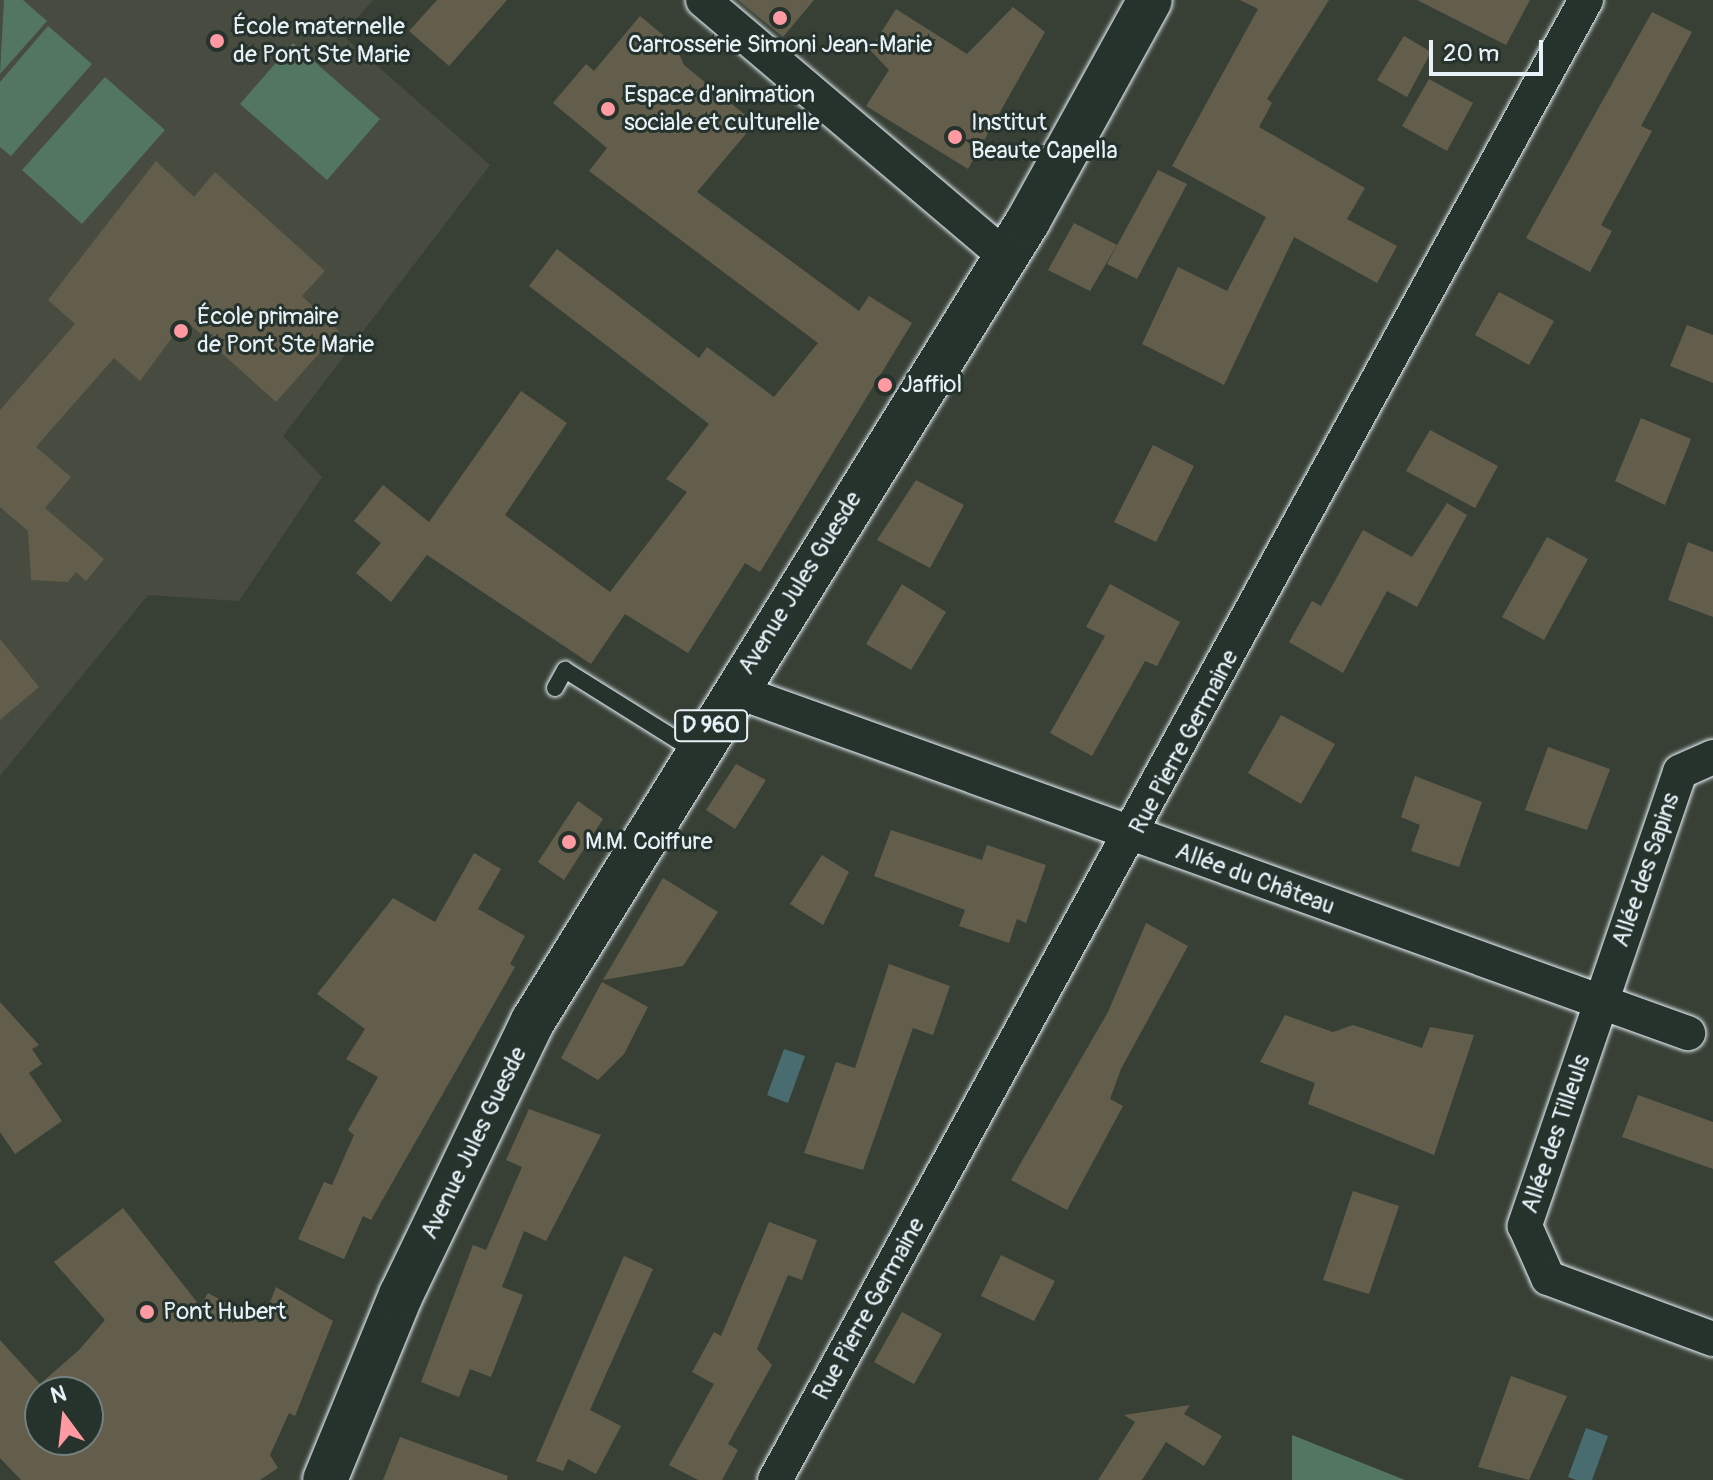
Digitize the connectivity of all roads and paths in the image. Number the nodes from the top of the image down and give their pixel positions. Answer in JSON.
{"nodes":[{"id":1,"x":703,"y":0,"type":"edge"},
{"id":2,"x":1150,"y":0,"type":"edge"},
{"id":3,"x":1586,"y":0,"type":"edge"},
{"id":4,"x":1006,"y":257,"type":"junction"},
{"id":5,"x":555,"y":688,"type":"dead end"},
{"id":6,"x":733,"y":690,"type":"junction"},
{"id":7,"x":696,"y":752,"type":"junction"},
{"id":8,"x":1713,"y":757,"type":"edge"},
{"id":9,"x":1134,"y":835,"type":"junction"},
{"id":10,"x":1601,"y":1002,"type":"junction"},
{"id":11,"x":1688,"y":1033,"type":"dead end"},
{"id":12,"x":1713,"y":1339,"type":"edge"},
{"id":13,"x":325,"y":1480,"type":"edge"},
{"id":14,"x":775,"y":1480,"type":"edge"}],
"edges":[{"from":1,"to":4,"type":"street"},
{"from":2,"to":4,"type":"main road","name":"Avenue Jules Guesde","number":"D 960"},
{"from":3,"to":9,"type":"street","name":"Rue Pierre Germaine"},
{"from":4,"to":6,"type":"main road","name":"Avenue Jules Guesde","number":"D 960"},
{"from":5,"to":7,"type":"lane"},
{"from":6,"to":7,"type":"main road","name":"Avenue Jules Guesde","number":"D 960"},
{"from":6,"to":9,"type":"street","name":"Allée du Château"},
{"from":7,"to":13,"type":"main road","name":"Avenue Jules Guesde","number":"D 960"},
{"from":8,"to":10,"type":"street","name":"Allée des Sapins"},
{"from":9,"to":10,"type":"street","name":"Allée du Château"},
{"from":9,"to":14,"type":"street","name":"Rue Pierre Germaine"},
{"from":10,"to":11,"type":"street","name":"Allée du Château"},
{"from":10,"to":12,"type":"street","name":"Allée des Tilleuls"}]}
